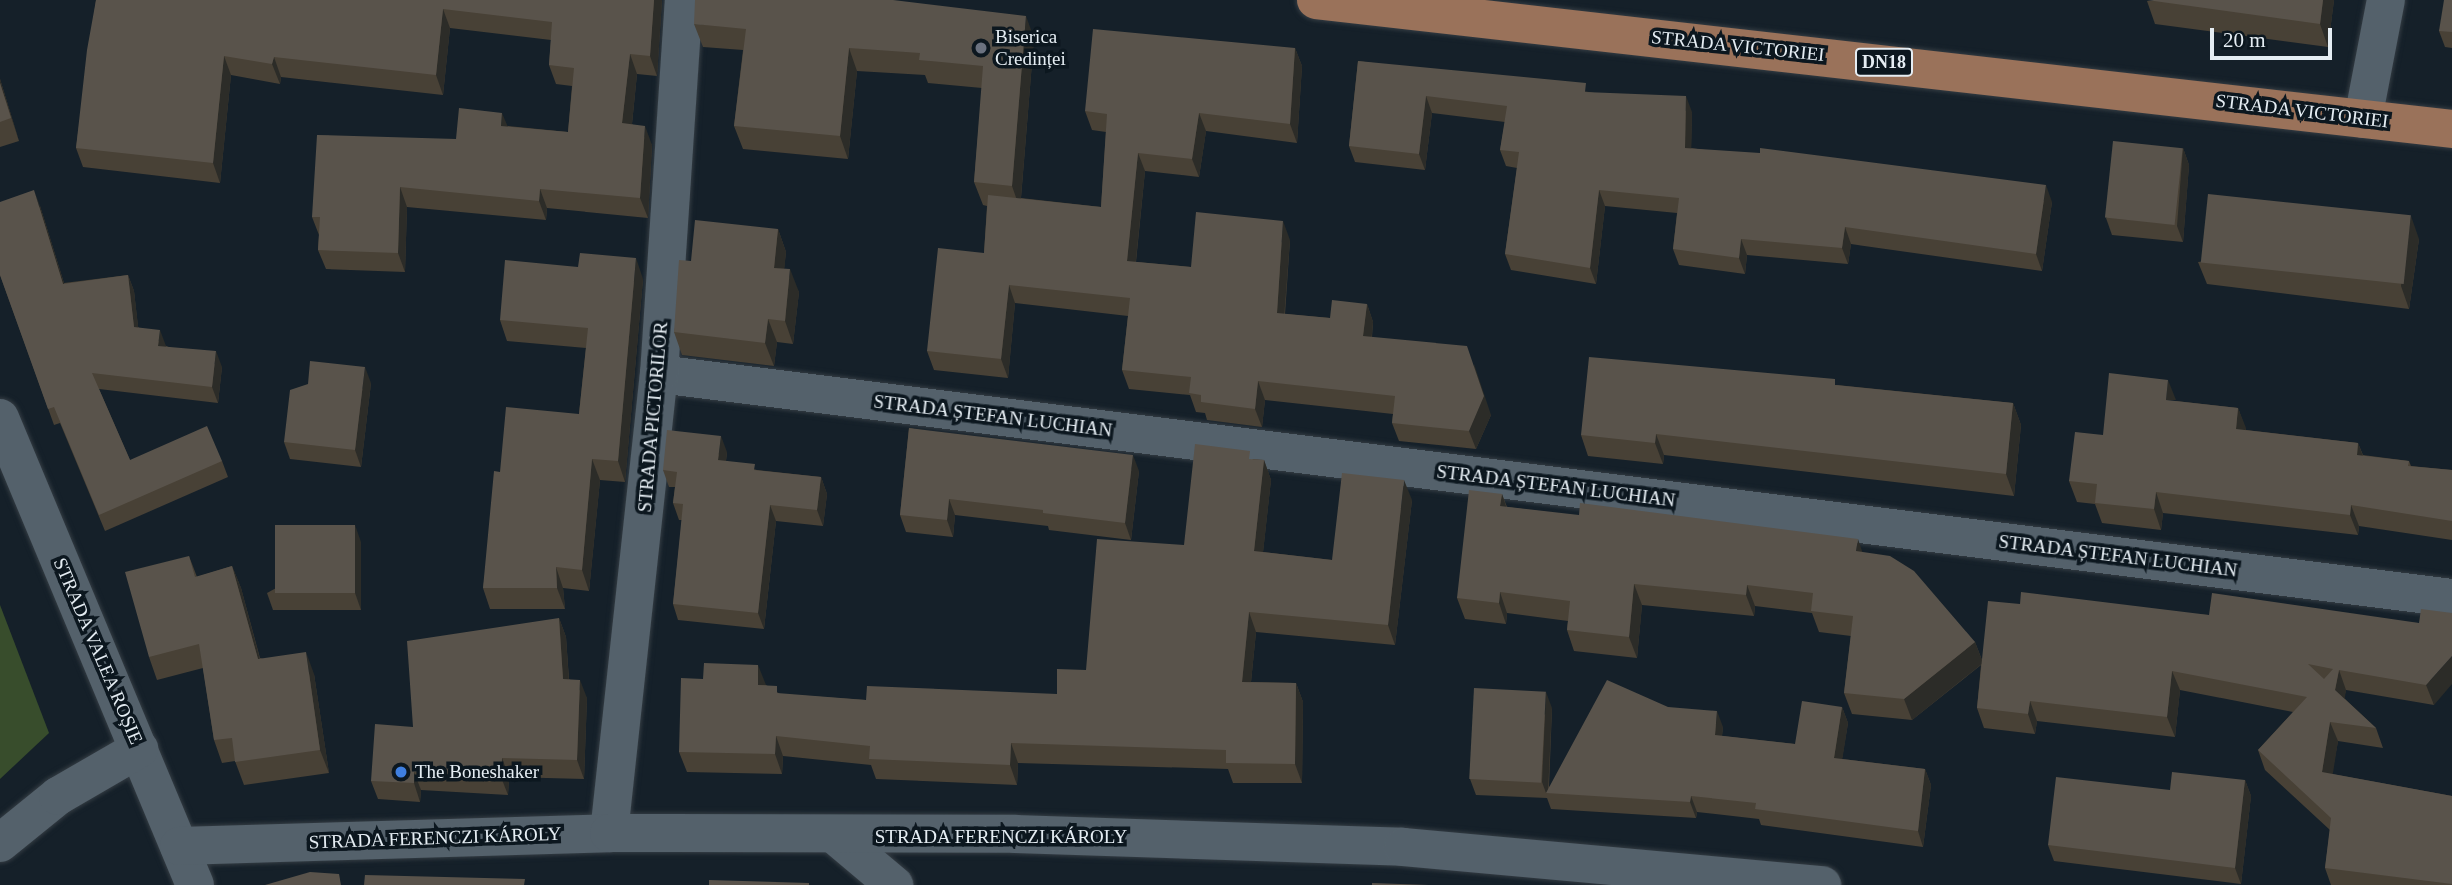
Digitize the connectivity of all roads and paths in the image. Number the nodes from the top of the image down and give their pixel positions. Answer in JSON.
{"nodes":[{"id":1,"x":684,"y":0,"type":"edge"},
{"id":2,"x":1316,"y":0,"type":"edge"},
{"id":3,"x":2386,"y":0,"type":"edge"},
{"id":4,"x":2363,"y":118,"type":"junction"},
{"id":5,"x":2452,"y":129,"type":"edge"},
{"id":6,"x":659,"y":374,"type":"junction"},
{"id":7,"x":0,"y":418,"type":"edge"},
{"id":8,"x":2452,"y":598,"type":"edge"},
{"id":9,"x":139,"y":749,"type":"junction"},
{"id":10,"x":609,"y":833,"type":"junction"},
{"id":11,"x":837,"y":837,"type":"junction"},
{"id":12,"x":0,"y":843,"type":"edge"},
{"id":13,"x":179,"y":846,"type":"junction"},
{"id":14,"x":887,"y":883,"type":"edge"},
{"id":15,"x":195,"y":885,"type":"edge"},
{"id":16,"x":1822,"y":885,"type":"edge"}],
"edges":[{"from":1,"to":6,"type":"street","name":"STRADA PICTORILOR"},
{"from":2,"to":4,"type":"main road","name":"STRADA VICTORIEI","number":"DN18"},
{"from":3,"to":4,"type":"street"},
{"from":4,"to":5,"type":"main road","name":"STRADA VICTORIEI","number":"DN18"},
{"from":6,"to":8,"type":"street","name":"STRADA ȘTEFAN LUCHIAN"},
{"from":6,"to":10,"type":"street","name":"STRADA PICTORILOR"},
{"from":7,"to":9,"type":"street","name":"STRADA VALEA ROȘIE"},
{"from":9,"to":12,"type":"street"},
{"from":9,"to":13,"type":"street","name":"STRADA VALEA ROȘIE"},
{"from":10,"to":11,"type":"street","name":"STRADA FERENCZI KÁROLY"},
{"from":10,"to":13,"type":"street","name":"STRADA FERENCZI KÁROLY"},
{"from":11,"to":14,"type":"street"},
{"from":11,"to":16,"type":"street","name":"STRADA FERENCZI KÁROLY"},
{"from":13,"to":15,"type":"street","name":"STRADA VALEA ROȘIE"}]}
